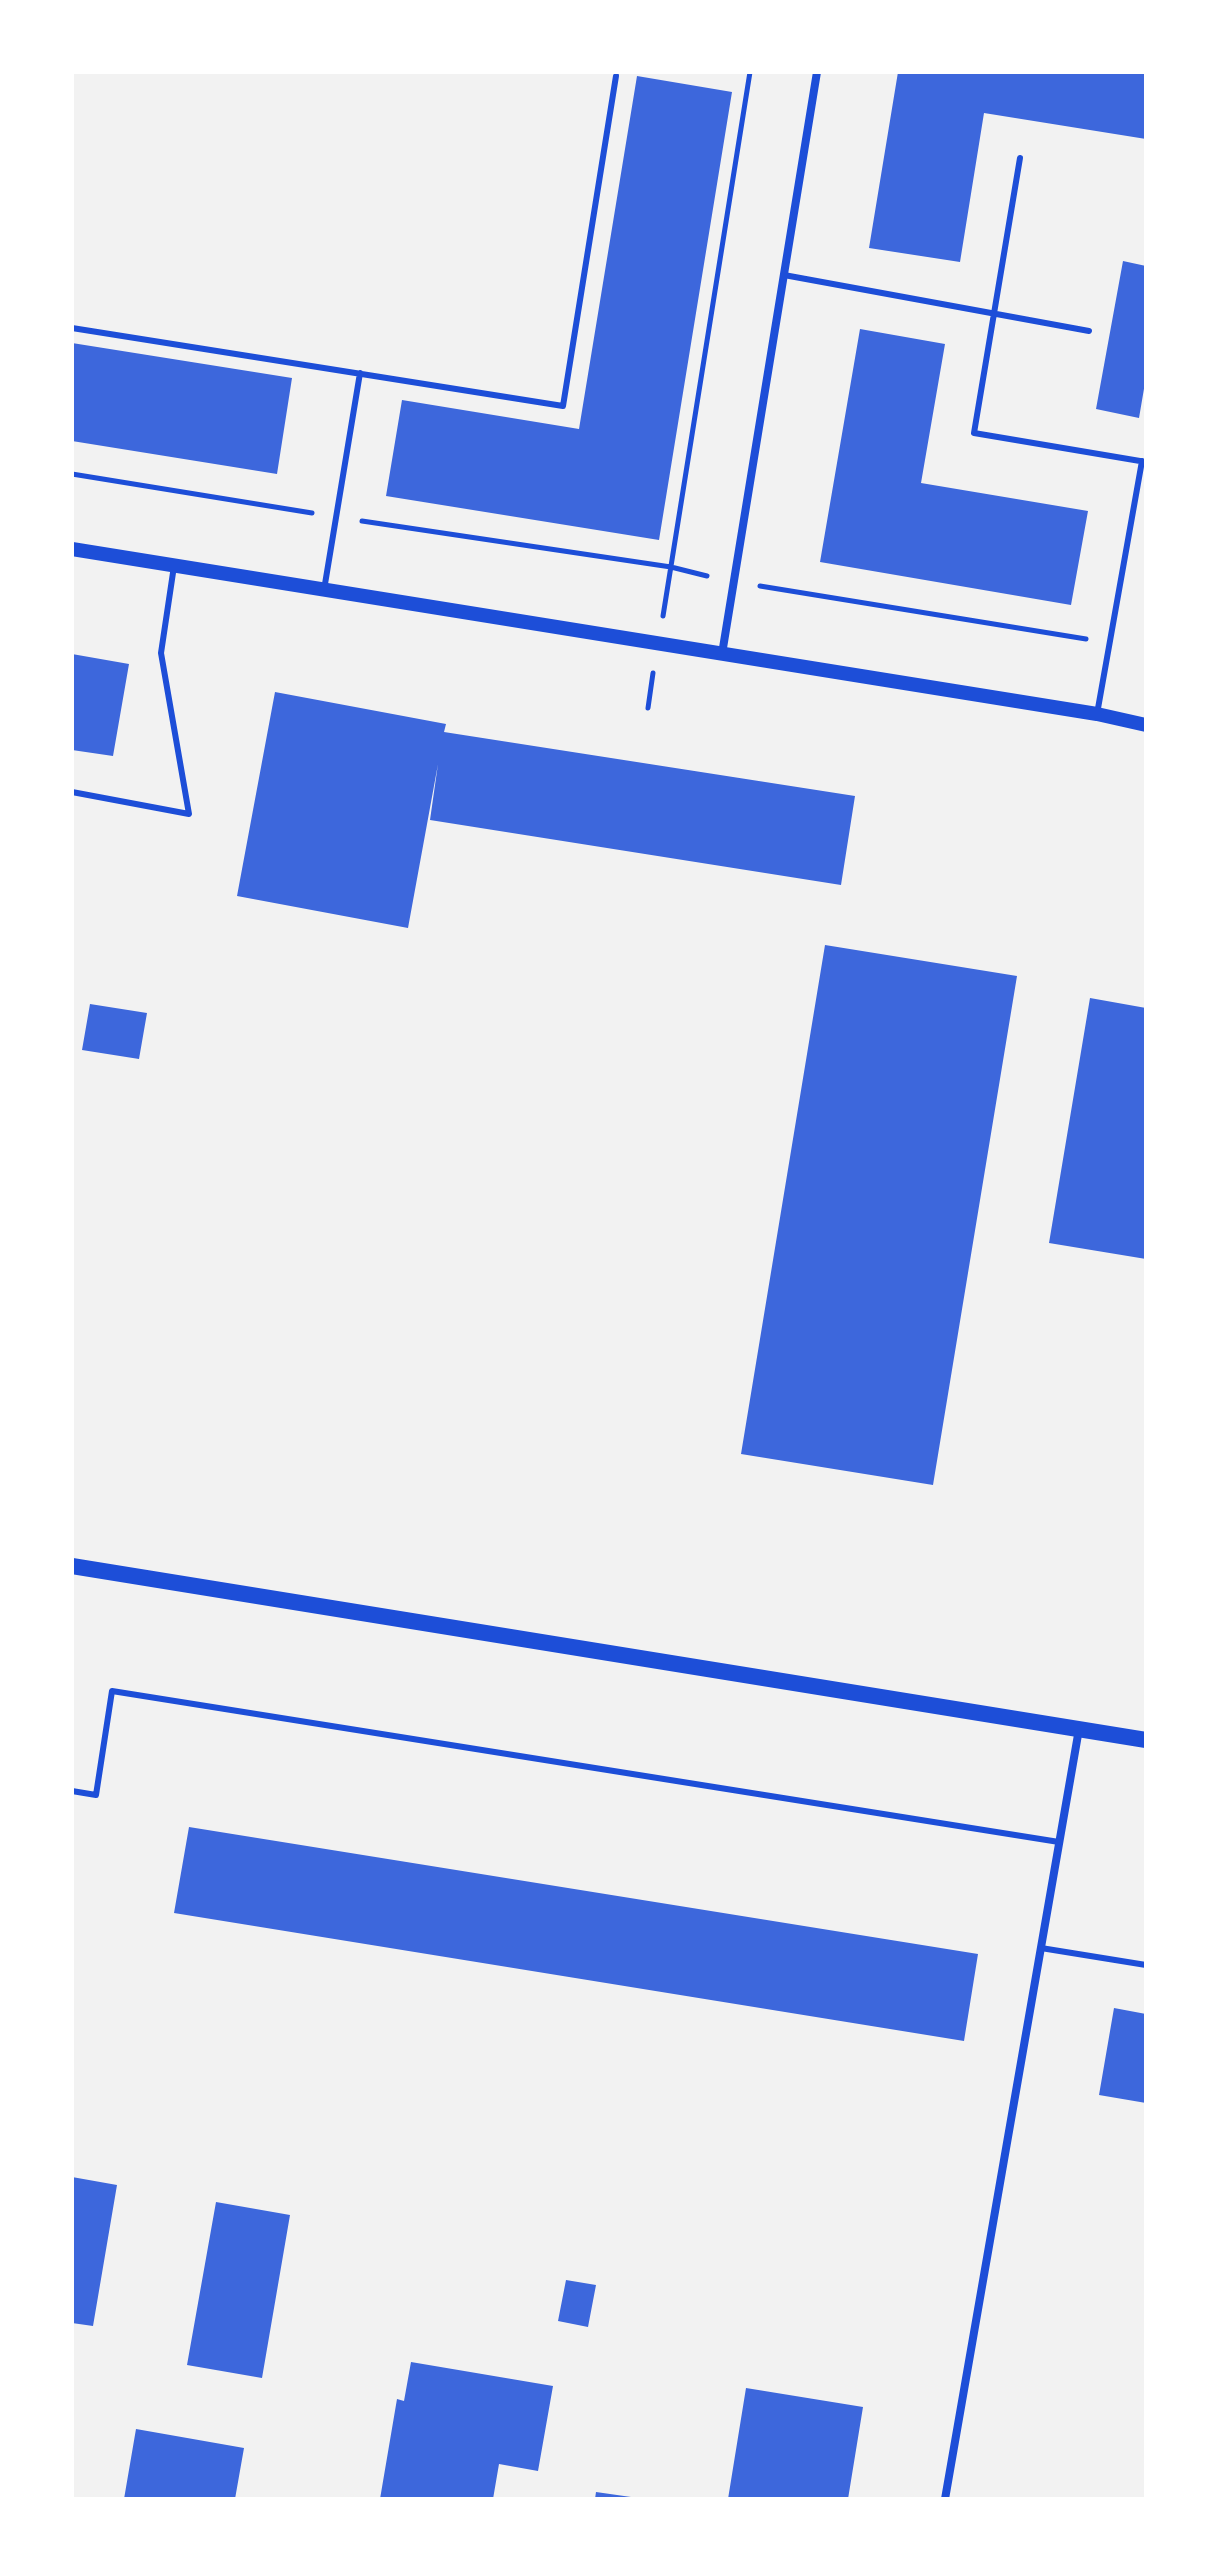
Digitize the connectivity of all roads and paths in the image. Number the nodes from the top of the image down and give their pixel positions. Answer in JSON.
{"nodes":[{"id":1,"x":750,"y":72,"type":"edge"},
{"id":2,"x":817,"y":72,"type":"edge"},
{"id":3,"x":616,"y":76,"type":"dead end"},
{"id":4,"x":1020,"y":158,"type":"dead end"},
{"id":5,"x":784,"y":275,"type":"junction"},
{"id":6,"x":994,"y":313,"type":"junction"},
{"id":7,"x":72,"y":328,"type":"edge"},
{"id":8,"x":1089,"y":331,"type":"dead end"},
{"id":9,"x":360,"y":373,"type":"junction"},
{"id":10,"x":1144,"y":462,"type":"edge"},
{"id":11,"x":72,"y":474,"type":"edge"},
{"id":12,"x":336,"y":517,"type":"junction"},
{"id":13,"x":72,"y":549,"type":"edge"},
{"id":14,"x":174,"y":566,"type":"junction"},
{"id":15,"x":671,"y":567,"type":"junction"},
{"id":16,"x":734,"y":582,"type":"junction"},
{"id":17,"x":324,"y":590,"type":"junction"},
{"id":18,"x":658,"y":643,"type":"junction"},
{"id":19,"x":1110,"y":643,"type":"junction"},
{"id":20,"x":722,"y":654,"type":"junction"},
{"id":21,"x":648,"y":708,"type":"dead end"},
{"id":22,"x":1097,"y":714,"type":"junction"},
{"id":23,"x":1146,"y":725,"type":"edge"},
{"id":24,"x":72,"y":792,"type":"edge"},
{"id":25,"x":72,"y":1566,"type":"edge"},
{"id":26,"x":1079,"y":1729,"type":"junction"},
{"id":27,"x":1146,"y":1740,"type":"edge"},
{"id":28,"x":72,"y":1791,"type":"edge"},
{"id":29,"x":1059,"y":1842,"type":"junction"},
{"id":30,"x":1041,"y":1948,"type":"junction"},
{"id":31,"x":1146,"y":1965,"type":"edge"},
{"id":32,"x":945,"y":2499,"type":"edge"}],
"edges":[{"from":1,"to":15,"type":"path"},
{"from":2,"to":5,"type":"street"},
{"from":3,"to":9,"type":"lane"},
{"from":4,"to":6,"type":"lane"},
{"from":5,"to":6,"type":"lane"},
{"from":5,"to":16,"type":"street"},
{"from":6,"to":8,"type":"lane"},
{"from":6,"to":10,"type":"lane"},
{"from":7,"to":9,"type":"lane"},
{"from":9,"to":12,"type":"lane"},
{"from":10,"to":19,"type":"lane"},
{"from":11,"to":12,"type":"path"},
{"from":12,"to":15,"type":"path"},
{"from":12,"to":17,"type":"lane"},
{"from":13,"to":14,"type":"street"},
{"from":14,"to":17,"type":"street"},
{"from":14,"to":24,"type":"lane"},
{"from":15,"to":16,"type":"path"},
{"from":15,"to":18,"type":"path"},
{"from":16,"to":19,"type":"path"},
{"from":16,"to":20,"type":"street"},
{"from":17,"to":18,"type":"street"},
{"from":18,"to":20,"type":"street"},
{"from":18,"to":21,"type":"path"},
{"from":19,"to":22,"type":"lane"},
{"from":20,"to":22,"type":"street"},
{"from":22,"to":23,"type":"street"},
{"from":25,"to":26,"type":"main road"},
{"from":26,"to":27,"type":"main road"},
{"from":26,"to":29,"type":"street"},
{"from":28,"to":29,"type":"lane"},
{"from":29,"to":30,"type":"street"},
{"from":30,"to":31,"type":"lane"},
{"from":30,"to":32,"type":"street"}]}
